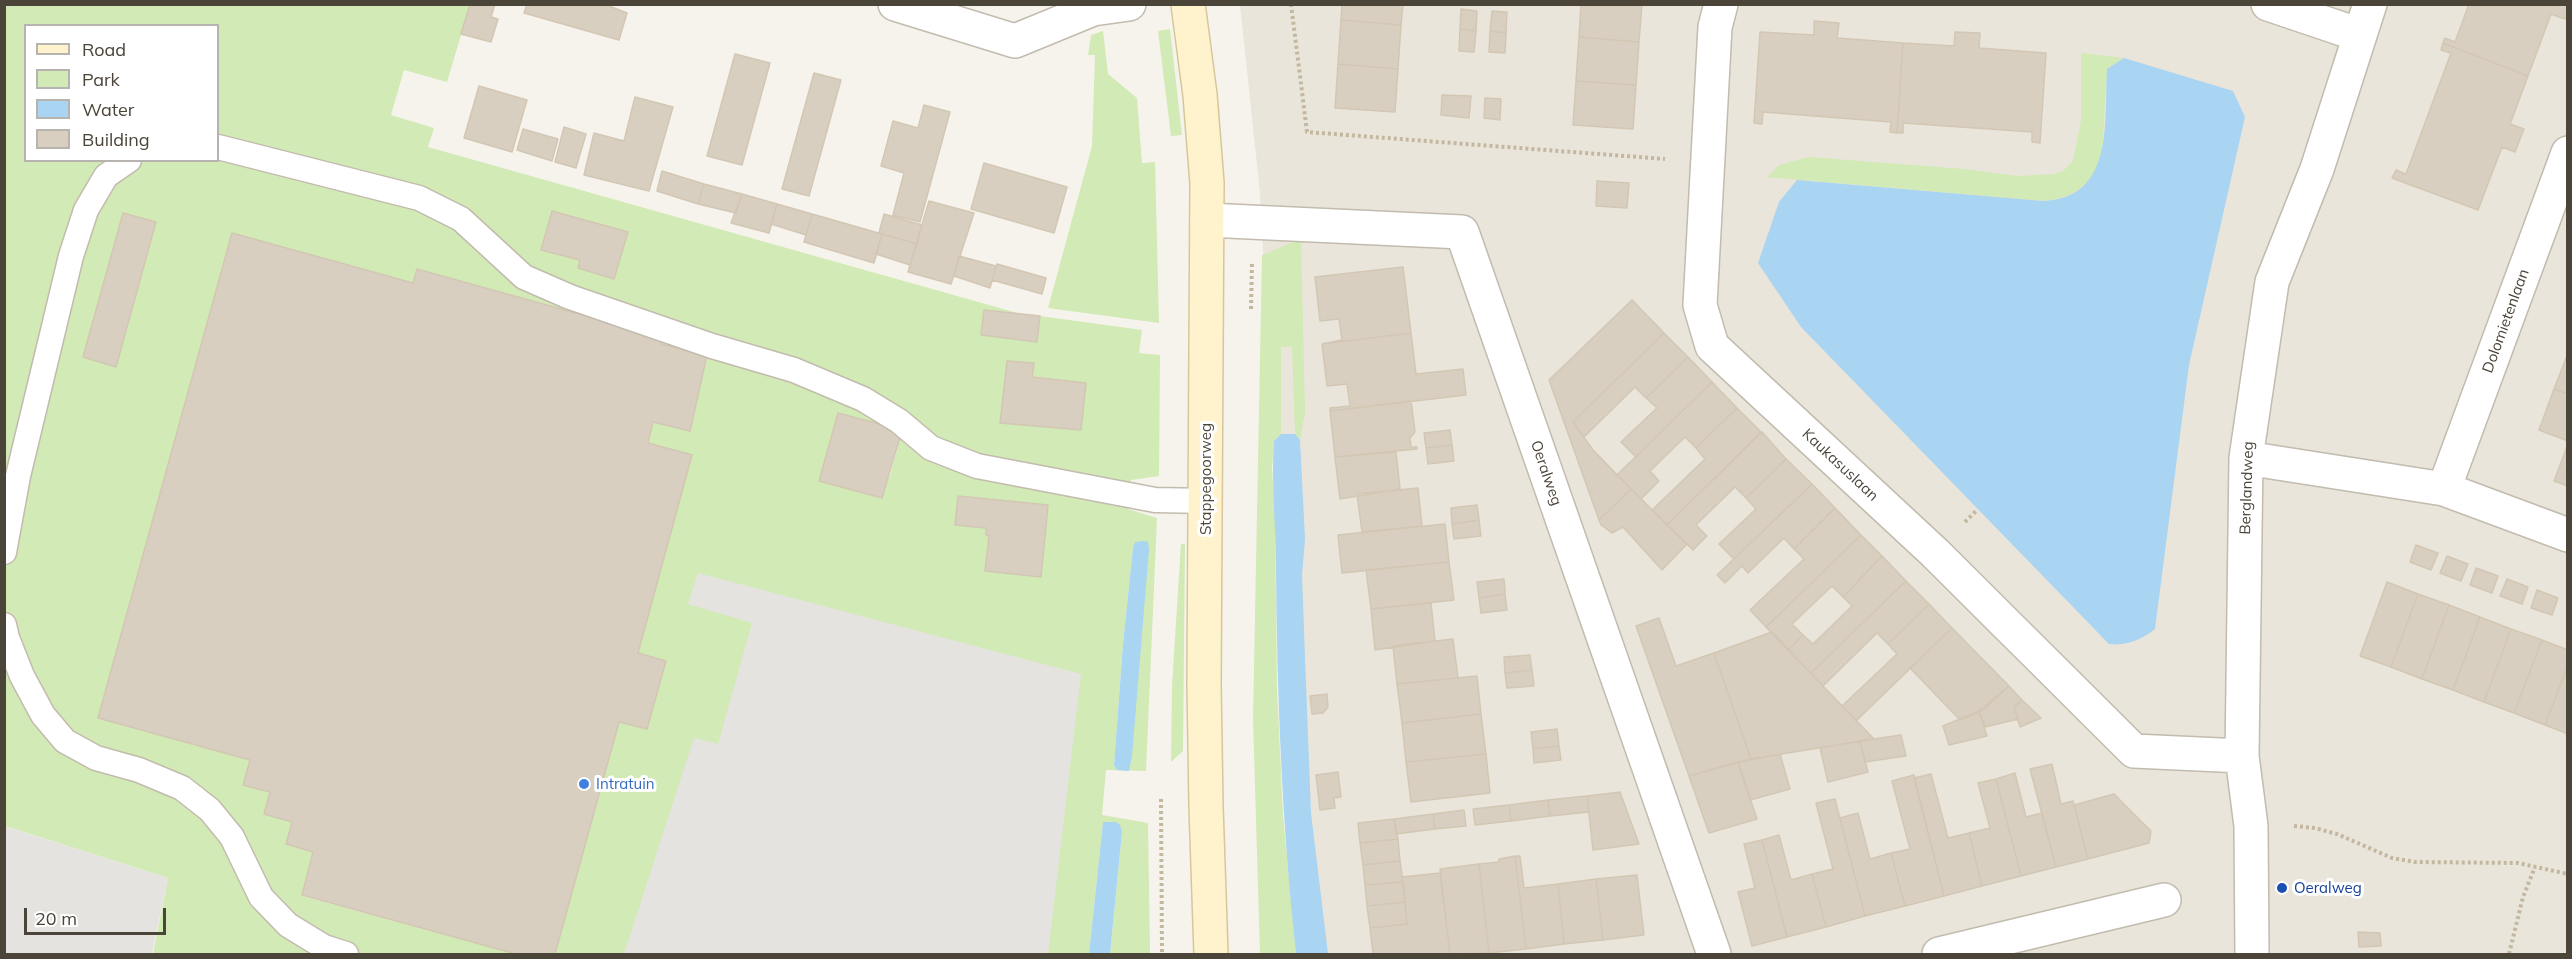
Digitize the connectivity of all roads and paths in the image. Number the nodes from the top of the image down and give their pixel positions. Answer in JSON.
{"nodes":[{"id":1,"x":895,"y":4,"type":"edge"},
{"id":2,"x":1129,"y":4,"type":"edge"},
{"id":3,"x":1188,"y":4,"type":"edge"},
{"id":4,"x":1292,"y":4,"type":"edge"},
{"id":5,"x":1720,"y":4,"type":"edge"},
{"id":6,"x":2268,"y":4,"type":"edge"},
{"id":7,"x":2365,"y":20,"type":"edge"},
{"id":8,"x":219,"y":147,"type":"edge"},
{"id":9,"x":2568,"y":153,"type":"edge"},
{"id":10,"x":126,"y":162,"type":"edge"},
{"id":11,"x":1708,"y":162,"type":"junction"},
{"id":12,"x":1208,"y":220,"type":"junction"},
{"id":13,"x":2246,"y":458,"type":"junction"},
{"id":14,"x":2444,"y":489,"type":"junction"},
{"id":15,"x":1205,"y":501,"type":"junction"},
{"id":16,"x":2568,"y":535,"type":"edge"},
{"id":17,"x":4,"y":552,"type":"edge"},
{"id":18,"x":4,"y":625,"type":"edge"},
{"id":19,"x":2242,"y":756,"type":"junction"},
{"id":20,"x":2251,"y":826,"type":"junction"},
{"id":21,"x":2535,"y":867,"type":"junction"},
{"id":22,"x":2568,"y":874,"type":"edge"},
{"id":23,"x":2164,"y":900,"type":"dead end"},
{"id":24,"x":346,"y":954,"type":"edge"},
{"id":25,"x":1211,"y":954,"type":"edge"},
{"id":26,"x":1714,"y":954,"type":"edge"},
{"id":27,"x":1938,"y":954,"type":"edge"},
{"id":28,"x":2252,"y":954,"type":"edge"},
{"id":29,"x":2509,"y":954,"type":"edge"}],
"edges":[{"from":1,"to":2,"type":"street"},
{"from":3,"to":12,"type":"street","name":"Stappegoorweg"},
{"from":4,"to":11,"type":"path"},
{"from":5,"to":11,"type":"street","name":"Kaukasuslaan"},
{"from":6,"to":7,"type":"street"},
{"from":7,"to":13,"type":"street","name":"Berglandweg"},
{"from":8,"to":15,"type":"lane"},
{"from":9,"to":14,"type":"street","name":"Dolomietenlaan"},
{"from":10,"to":17,"type":"lane"},
{"from":11,"to":19,"type":"street","name":"Kaukasuslaan"},
{"from":12,"to":15,"type":"street","name":"Stappegoorweg"},
{"from":12,"to":26,"type":"street","name":"Oeralweg"},
{"from":13,"to":14,"type":"street"},
{"from":13,"to":19,"type":"street","name":"Berglandweg"},
{"from":14,"to":16,"type":"street"},
{"from":15,"to":25,"type":"street","name":"Stappegoorweg"},
{"from":18,"to":24,"type":"lane"},
{"from":19,"to":20,"type":"street","name":"Berglandweg"},
{"from":20,"to":21,"type":"path"},
{"from":20,"to":28,"type":"street","name":"Berglandweg"},
{"from":21,"to":22,"type":"path"},
{"from":21,"to":29,"type":"path"},
{"from":23,"to":27,"type":"street"}]}
